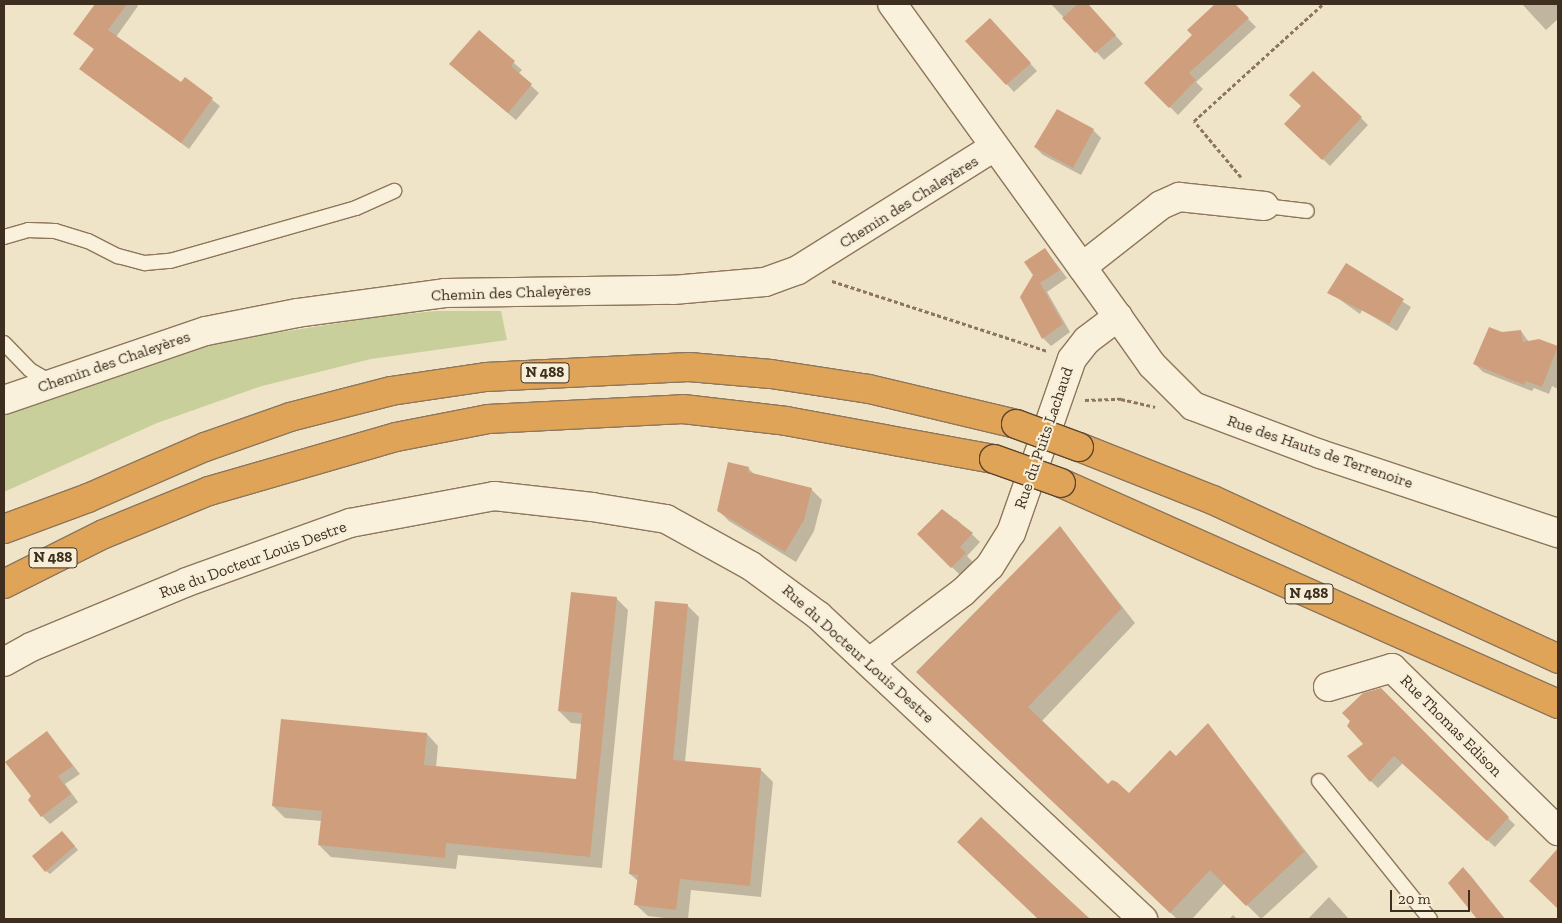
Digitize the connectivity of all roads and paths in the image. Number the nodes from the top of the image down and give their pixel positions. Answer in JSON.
{"nodes":[{"id":1,"x":892,"y":4,"type":"edge"},
{"id":2,"x":1323,"y":4,"type":"edge"},
{"id":3,"x":994,"y":147,"type":"junction"},
{"id":4,"x":394,"y":191,"type":"dead end"},
{"id":5,"x":1265,"y":206,"type":"junction"},
{"id":6,"x":1307,"y":211,"type":"dead end"},
{"id":7,"x":4,"y":238,"type":"edge"},
{"id":8,"x":1082,"y":267,"type":"junction"},
{"id":9,"x":798,"y":270,"type":"junction"},
{"id":10,"x":1118,"y":316,"type":"junction"},
{"id":11,"x":4,"y":343,"type":"edge"},
{"id":12,"x":1072,"y":358,"type":"junction"},
{"id":13,"x":51,"y":382,"type":"junction"},
{"id":14,"x":4,"y":400,"type":"edge"},
{"id":15,"x":1057,"y":401,"type":"junction"},
{"id":16,"x":1193,"y":406,"type":"junction"},
{"id":17,"x":88,"y":498,"type":"junction"},
{"id":18,"x":4,"y":530,"type":"edge"},
{"id":19,"x":1558,"y":533,"type":"edge"},
{"id":20,"x":104,"y":534,"type":"junction"},
{"id":21,"x":4,"y":547,"type":"edge"},
{"id":22,"x":4,"y":584,"type":"edge"},
{"id":23,"x":4,"y":600,"type":"edge"},
{"id":24,"x":1558,"y":659,"type":"edge"},
{"id":25,"x":870,"y":661,"type":"junction"},
{"id":26,"x":4,"y":662,"type":"edge"},
{"id":27,"x":1328,"y":687,"type":"dead end"},
{"id":28,"x":1558,"y":704,"type":"edge"},
{"id":29,"x":1319,"y":781,"type":"dead end"},
{"id":30,"x":1558,"y":831,"type":"edge"},
{"id":31,"x":1142,"y":919,"type":"edge"},
{"id":32,"x":1430,"y":919,"type":"edge"}],
"edges":[{"from":1,"to":3,"type":"street"},
{"from":2,"to":5,"type":"path"},
{"from":3,"to":8,"type":"street"},
{"from":3,"to":9,"type":"street","name":"Chemin des Chaleyères"},
{"from":4,"to":7,"type":"lane"},
{"from":5,"to":6,"type":"lane"},
{"from":5,"to":8,"type":"street"},
{"from":8,"to":10,"type":"street"},
{"from":9,"to":12,"type":"path"},
{"from":9,"to":13,"type":"street","name":"Chemin des Chaleyères"},
{"from":10,"to":12,"type":"street","name":"Rue du Puits Lachaud"},
{"from":10,"to":16,"type":"street","name":"Rue des Hauts de Terrenoire"},
{"from":11,"to":13,"type":"lane"},
{"from":12,"to":15,"type":"street","name":"Rue du Puits Lachaud"},
{"from":13,"to":14,"type":"street","name":"Chemin des Chaleyères"},
{"from":15,"to":16,"type":"path"},
{"from":15,"to":25,"type":"street","name":"Rue du Puits Lachaud"},
{"from":16,"to":19,"type":"street","name":"Rue des Hauts de Terrenoire"},
{"from":17,"to":18,"type":"highway"},
{"from":17,"to":21,"type":"highway","number":"N 488"},
{"from":17,"to":24,"type":"highway","number":"N 488","bridge":true},
{"from":20,"to":22,"type":"highway","number":"N 488"},
{"from":20,"to":23,"type":"highway"},
{"from":20,"to":28,"type":"highway","number":"N 488","bridge":true},
{"from":25,"to":26,"type":"street","name":"Rue du Docteur Louis Destre"},
{"from":25,"to":31,"type":"street","name":"Rue du Docteur Louis Destre"},
{"from":27,"to":30,"type":"street","name":"Rue Thomas Edison"},
{"from":29,"to":32,"type":"lane"}]}
